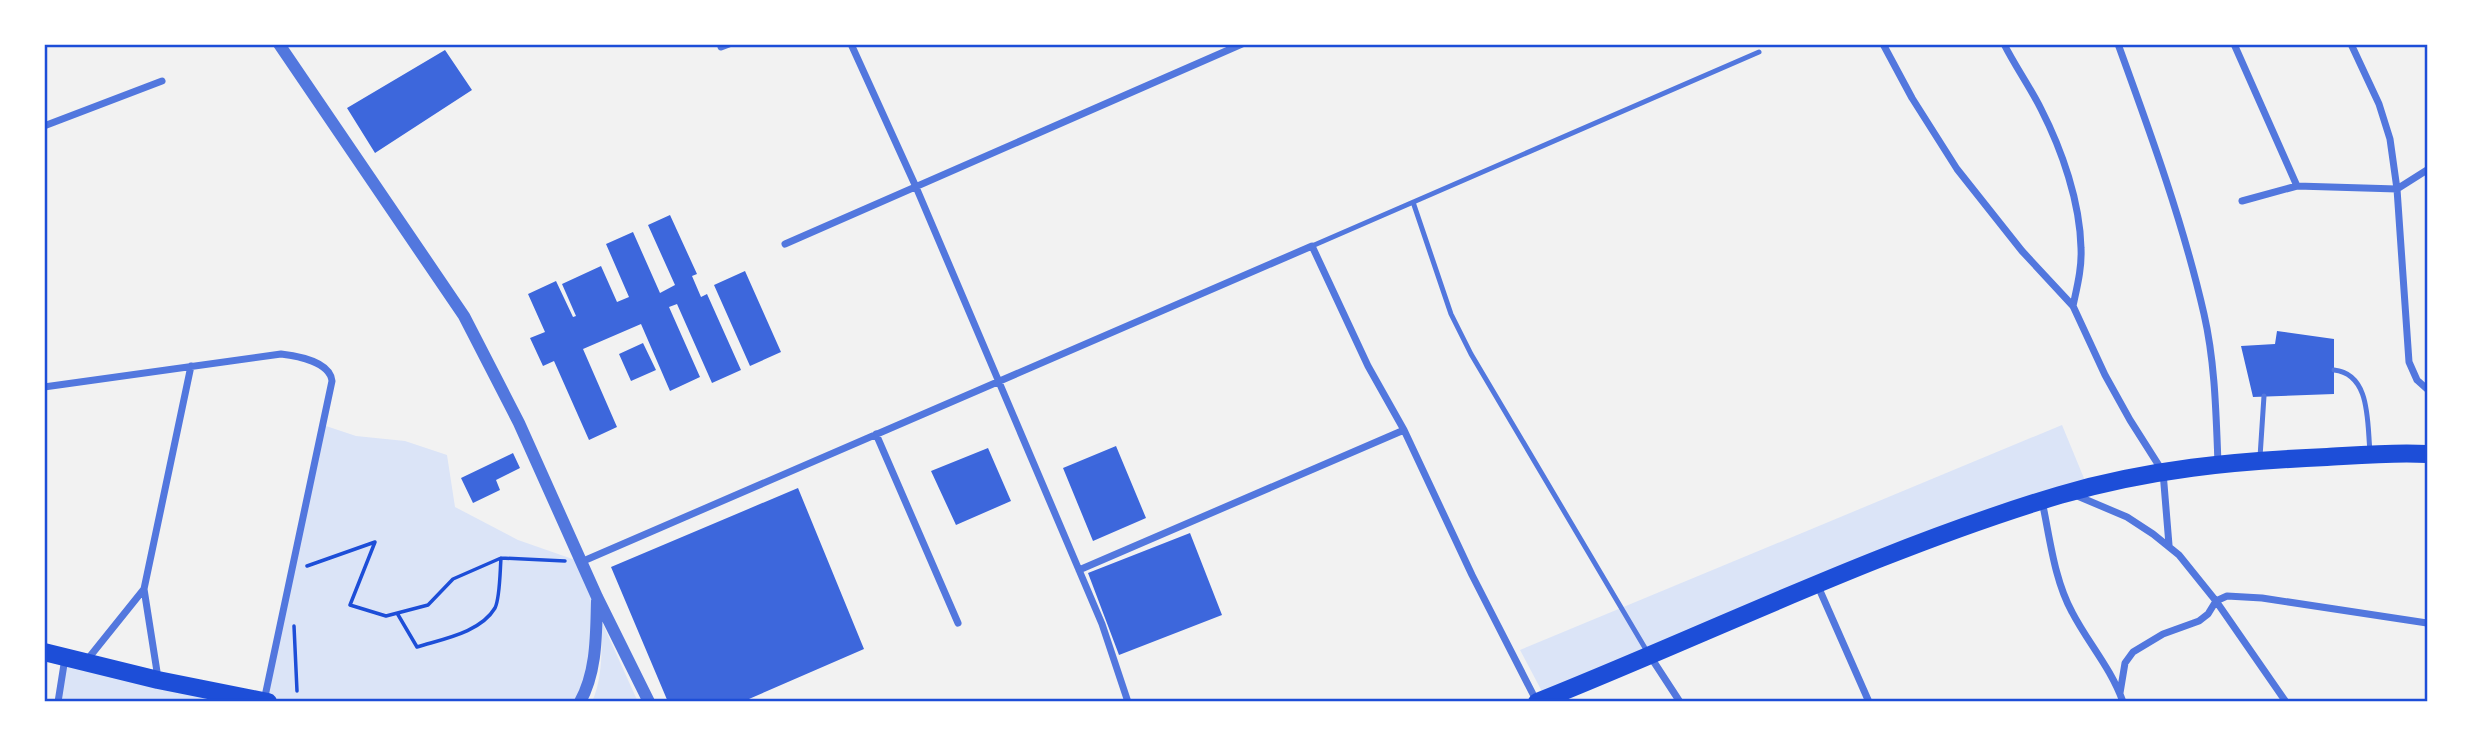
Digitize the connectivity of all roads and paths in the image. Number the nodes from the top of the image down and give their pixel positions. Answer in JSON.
{"nodes":[{"id":1,"x":279,"y":44,"type":"edge"},
{"id":2,"x":851,"y":44,"type":"edge"},
{"id":3,"x":1242,"y":44,"type":"edge"},
{"id":4,"x":1883,"y":44,"type":"edge"},
{"id":5,"x":2004,"y":44,"type":"edge"},
{"id":6,"x":2118,"y":44,"type":"edge"},
{"id":7,"x":2235,"y":44,"type":"edge"},
{"id":8,"x":2351,"y":44,"type":"edge"},
{"id":9,"x":1759,"y":52,"type":"dead end"},
{"id":10,"x":162,"y":81,"type":"dead end"},
{"id":11,"x":44,"y":127,"type":"edge"},
{"id":12,"x":2427,"y":170,"type":"edge"},
{"id":13,"x":2297,"y":186,"type":"junction"},
{"id":14,"x":916,"y":187,"type":"junction"},
{"id":15,"x":2397,"y":189,"type":"junction"},
{"id":16,"x":2242,"y":201,"type":"dead end"},
{"id":17,"x":1413,"y":202,"type":"junction"},
{"id":18,"x":785,"y":244,"type":"dead end"},
{"id":19,"x":1312,"y":246,"type":"junction"},
{"id":20,"x":2073,"y":306,"type":"junction"},
{"id":21,"x":191,"y":366,"type":"junction"},
{"id":22,"x":2334,"y":370,"type":"dead end"},
{"id":23,"x":999,"y":381,"type":"junction"},
{"id":24,"x":44,"y":387,"type":"edge"},
{"id":25,"x":2427,"y":388,"type":"edge"},
{"id":26,"x":2264,"y":396,"type":"dead end"},
{"id":27,"x":1404,"y":430,"type":"junction"},
{"id":28,"x":876,"y":434,"type":"junction"},
{"id":29,"x":2427,"y":454,"type":"edge"},
{"id":30,"x":2370,"y":455,"type":"junction"},
{"id":31,"x":2259,"y":460,"type":"junction"},
{"id":32,"x":2218,"y":463,"type":"junction"},
{"id":33,"x":2164,"y":472,"type":"junction"},
{"id":34,"x":2068,"y":493,"type":"junction"},
{"id":35,"x":2042,"y":501,"type":"junction"},
{"id":36,"x":2169,"y":545,"type":"junction"},
{"id":37,"x":501,"y":558,"type":"junction"},
{"id":38,"x":581,"y":562,"type":"junction"},
{"id":39,"x":292,"y":570,"type":"junction"},
{"id":40,"x":1079,"y":570,"type":"junction"},
{"id":41,"x":1817,"y":584,"type":"junction"},
{"id":42,"x":144,"y":589,"type":"junction"},
{"id":43,"x":597,"y":597,"type":"junction"},
{"id":44,"x":2216,"y":601,"type":"junction"},
{"id":45,"x":397,"y":613,"type":"junction"},
{"id":46,"x":958,"y":623,"type":"dead end"},
{"id":47,"x":2427,"y":623,"type":"edge"},
{"id":48,"x":294,"y":624,"type":"dead end"},
{"id":49,"x":44,"y":652,"type":"edge"},
{"id":50,"x":1650,"y":656,"type":"junction"},
{"id":51,"x":65,"y":657,"type":"junction"},
{"id":52,"x":85,"y":662,"type":"junction"},
{"id":53,"x":158,"y":680,"type":"junction"},
{"id":54,"x":297,"y":691,"type":"dead end"},
{"id":55,"x":2120,"y":692,"type":"junction"},
{"id":56,"x":58,"y":702,"type":"edge"},
{"id":57,"x":265,"y":702,"type":"edge"},
{"id":58,"x":580,"y":702,"type":"edge"},
{"id":59,"x":649,"y":702,"type":"edge"},
{"id":60,"x":1128,"y":702,"type":"edge"},
{"id":61,"x":1537,"y":702,"type":"edge"},
{"id":62,"x":1680,"y":702,"type":"edge"},
{"id":63,"x":1869,"y":702,"type":"edge"},
{"id":64,"x":2123,"y":702,"type":"edge"},
{"id":65,"x":2286,"y":702,"type":"edge"}],
"edges":[{"from":1,"to":38,"type":"street"},
{"from":2,"to":14,"type":"street"},
{"from":3,"to":14,"type":"street"},
{"from":4,"to":20,"type":"street"},
{"from":5,"to":20,"type":"street"},
{"from":6,"to":32,"type":"street"},
{"from":7,"to":13,"type":"street"},
{"from":8,"to":15,"type":"street"},
{"from":9,"to":17,"type":"lane"},
{"from":10,"to":11,"type":"street"},
{"from":12,"to":15,"type":"street"},
{"from":13,"to":15,"type":"street"},
{"from":13,"to":16,"type":"street"},
{"from":14,"to":18,"type":"street"},
{"from":14,"to":23,"type":"street"},
{"from":15,"to":25,"type":"street"},
{"from":17,"to":19,"type":"lane"},
{"from":17,"to":50,"type":"lane"},
{"from":19,"to":23,"type":"street"},
{"from":19,"to":27,"type":"street"},
{"from":20,"to":33,"type":"street"},
{"from":21,"to":24,"type":"street"},
{"from":21,"to":39,"type":"street"},
{"from":21,"to":42,"type":"street"},
{"from":22,"to":30,"type":"lane"},
{"from":23,"to":28,"type":"street"},
{"from":23,"to":40,"type":"street"},
{"from":26,"to":31,"type":"lane"},
{"from":27,"to":40,"type":"street"},
{"from":27,"to":61,"type":"street"},
{"from":28,"to":38,"type":"street"},
{"from":28,"to":46,"type":"street"},
{"from":29,"to":30,"type":"main road"},
{"from":30,"to":31,"type":"main road"},
{"from":31,"to":32,"type":"main road"},
{"from":32,"to":33,"type":"main road"},
{"from":33,"to":34,"type":"main road"},
{"from":33,"to":36,"type":"street"},
{"from":34,"to":35,"type":"main road"},
{"from":34,"to":36,"type":"street"},
{"from":35,"to":41,"type":"main road"},
{"from":35,"to":55,"type":"street"},
{"from":36,"to":44,"type":"street"},
{"from":37,"to":38,"type":"path"},
{"from":37,"to":45,"type":"path"},
{"from":37,"to":45,"type":"path"},
{"from":38,"to":43,"type":"street"},
{"from":39,"to":45,"type":"path"},
{"from":39,"to":57,"type":"street"},
{"from":40,"to":60,"type":"street"},
{"from":41,"to":50,"type":"main road"},
{"from":41,"to":63,"type":"street"},
{"from":42,"to":52,"type":"street"},
{"from":42,"to":53,"type":"street"},
{"from":43,"to":58,"type":"street"},
{"from":43,"to":59,"type":"street"},
{"from":44,"to":47,"type":"street"},
{"from":44,"to":55,"type":"street"},
{"from":44,"to":65,"type":"street"},
{"from":48,"to":54,"type":"path"},
{"from":49,"to":51,"type":"main road"},
{"from":50,"to":61,"type":"main road"},
{"from":50,"to":62,"type":"street"},
{"from":51,"to":52,"type":"main road"},
{"from":51,"to":56,"type":"street"},
{"from":52,"to":53,"type":"main road"},
{"from":53,"to":57,"type":"main road"},
{"from":55,"to":64,"type":"street"}]}
